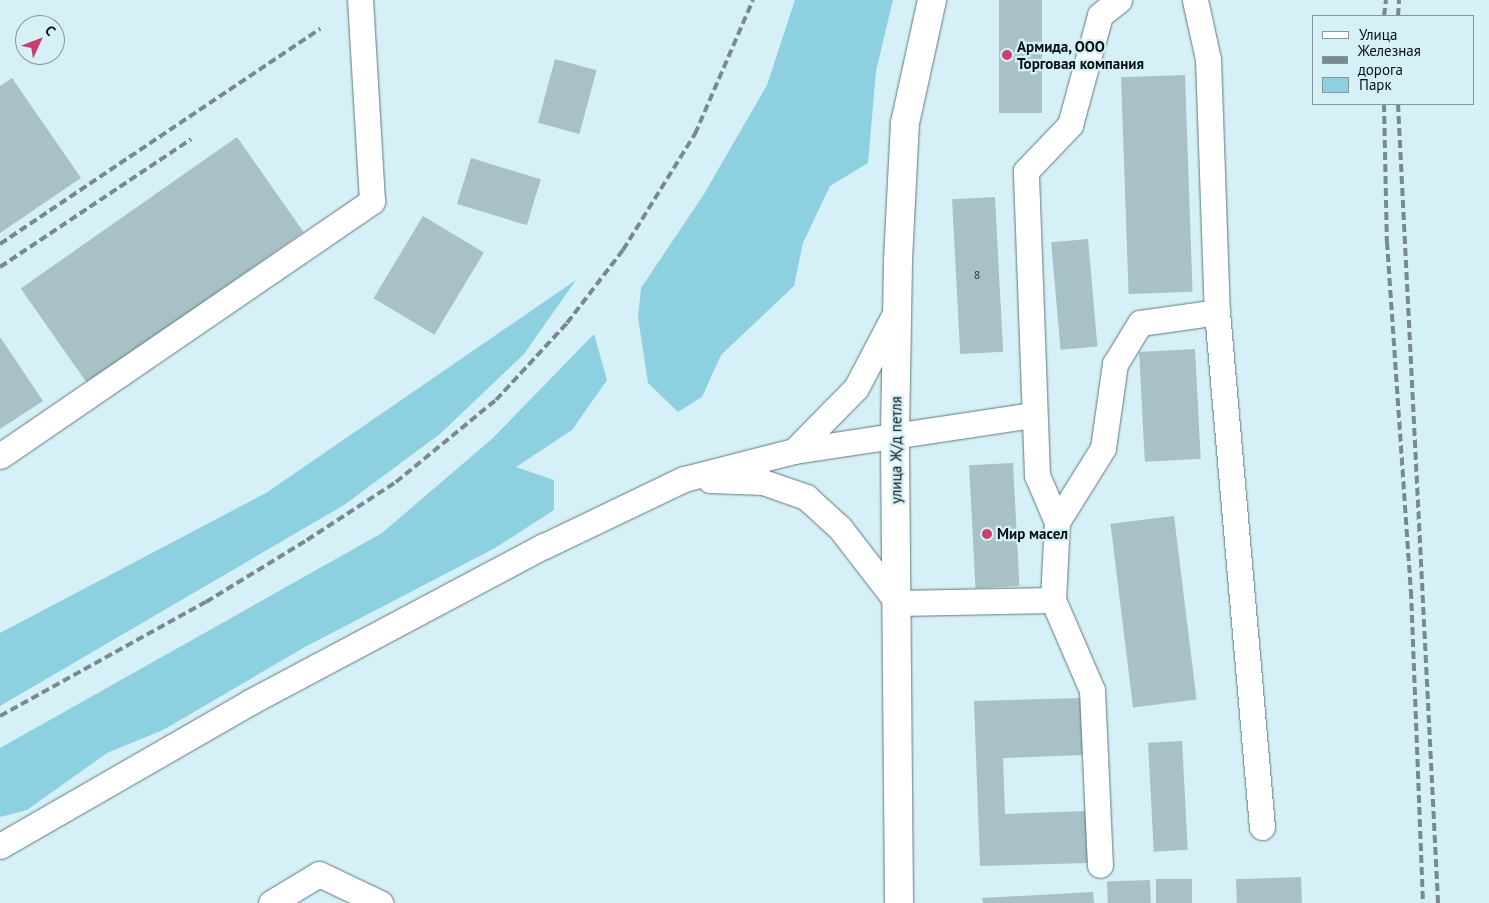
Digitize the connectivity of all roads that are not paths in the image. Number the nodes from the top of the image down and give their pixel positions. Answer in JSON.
{"nodes":[{"id":1,"x":360,"y":0,"type":"edge"},
{"id":2,"x":932,"y":0,"type":"edge"},
{"id":3,"x":1119,"y":0,"type":"edge"},
{"id":4,"x":1195,"y":0,"type":"edge"},
{"id":5,"x":897,"y":310,"type":"junction"},
{"id":6,"x":1217,"y":312,"type":"junction"},
{"id":7,"x":1033,"y":415,"type":"junction"},
{"id":8,"x":895,"y":434,"type":"junction"},
{"id":9,"x":794,"y":451,"type":"junction"},
{"id":10,"x":0,"y":456,"type":"edge"},
{"id":11,"x":684,"y":479,"type":"junction"},
{"id":12,"x":1058,"y":522,"type":"junction"},
{"id":13,"x":1053,"y":600,"type":"junction"},
{"id":14,"x":898,"y":603,"type":"junction"},
{"id":15,"x":1262,"y":827,"type":"dead end"},
{"id":16,"x":0,"y":846,"type":"edge"},
{"id":17,"x":1100,"y":865,"type":"dead end"},
{"id":18,"x":271,"y":903,"type":"edge"},
{"id":19,"x":380,"y":903,"type":"edge"},
{"id":20,"x":899,"y":903,"type":"edge"}],
"edges":[{"from":1,"to":10,"type":"lane"},
{"from":2,"to":5,"type":"main road","name":"улица Ж/д петля"},
{"from":3,"to":7,"type":"lane"},
{"from":4,"to":6,"type":"lane"},
{"from":5,"to":8,"type":"main road","name":"улица Ж/д петля"},
{"from":5,"to":9,"type":"lane"},
{"from":6,"to":12,"type":"lane"},
{"from":6,"to":15,"type":"lane"},
{"from":7,"to":8,"type":"lane"},
{"from":7,"to":12,"type":"lane"},
{"from":8,"to":9,"type":"lane"},
{"from":8,"to":14,"type":"main road","name":"улица Ж/д петля"},
{"from":9,"to":11,"type":"lane"},
{"from":11,"to":14,"type":"lane"},
{"from":11,"to":16,"type":"lane"},
{"from":12,"to":13,"type":"lane"},
{"from":13,"to":14,"type":"lane"},
{"from":13,"to":17,"type":"lane"},
{"from":14,"to":20,"type":"main road","name":"улица Ж/д петля"},
{"from":18,"to":19,"type":"lane"}]}
